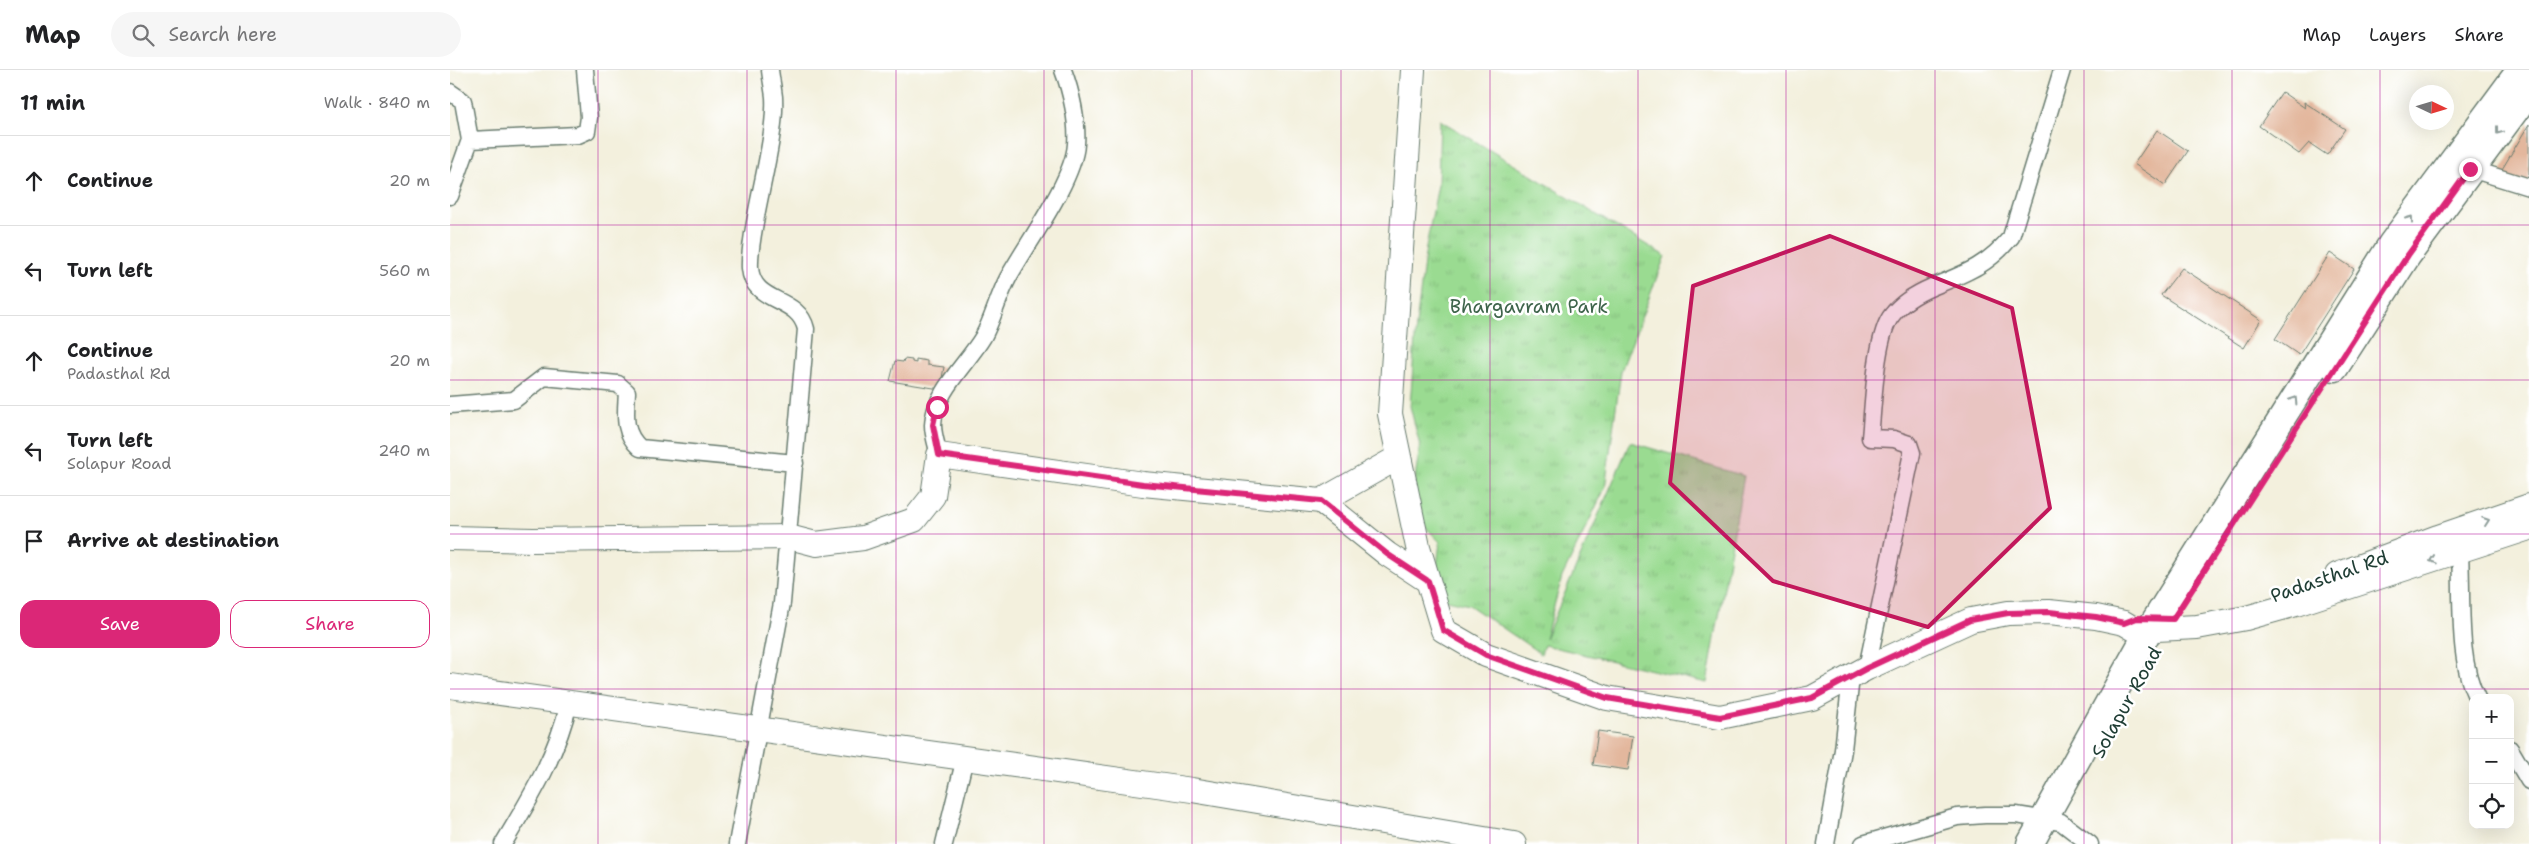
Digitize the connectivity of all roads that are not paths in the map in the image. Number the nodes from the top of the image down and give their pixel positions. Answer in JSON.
{"nodes":[{"id":1,"x":585,"y":70,"type":"edge"},
{"id":2,"x":770,"y":70,"type":"edge"},
{"id":3,"x":1063,"y":70,"type":"edge"},
{"id":4,"x":1412,"y":70,"type":"edge"},
{"id":5,"x":2062,"y":70,"type":"edge"},
{"id":6,"x":2520,"y":70,"type":"edge"},
{"id":7,"x":450,"y":92,"type":"edge"},
{"id":8,"x":2529,"y":92,"type":"edge"},
{"id":9,"x":470,"y":140,"type":"junction"},
{"id":10,"x":2470,"y":169,"type":"junction"},
{"id":11,"x":2529,"y":187,"type":"edge"},
{"id":12,"x":450,"y":196,"type":"edge"},
{"id":13,"x":2400,"y":249,"type":"junction"},
{"id":14,"x":450,"y":405,"type":"edge"},
{"id":15,"x":939,"y":455,"type":"junction"},
{"id":16,"x":1399,"y":457,"type":"junction"},
{"id":17,"x":795,"y":463,"type":"junction"},
{"id":18,"x":1321,"y":501,"type":"junction"},
{"id":19,"x":2529,"y":506,"type":"edge"},
{"id":20,"x":2529,"y":528,"type":"edge"},
{"id":21,"x":789,"y":537,"type":"junction"},
{"id":22,"x":450,"y":538,"type":"edge"},
{"id":23,"x":2460,"y":541,"type":"junction"},
{"id":24,"x":1428,"y":581,"type":"junction"},
{"id":25,"x":2161,"y":624,"type":"junction"},
{"id":26,"x":1859,"y":673,"type":"junction"},
{"id":27,"x":450,"y":686,"type":"edge"},
{"id":28,"x":2475,"y":694,"type":"edge"},
{"id":29,"x":569,"y":702,"type":"junction"},
{"id":30,"x":759,"y":729,"type":"junction"},
{"id":31,"x":2514,"y":756,"type":"edge"},
{"id":32,"x":965,"y":758,"type":"junction"},
{"id":33,"x":2529,"y":781,"type":"edge"},
{"id":34,"x":2052,"y":828,"type":"edge"},
{"id":35,"x":504,"y":844,"type":"edge"},
{"id":36,"x":737,"y":844,"type":"edge"},
{"id":37,"x":944,"y":844,"type":"edge"},
{"id":38,"x":1514,"y":844,"type":"edge"},
{"id":39,"x":1826,"y":844,"type":"edge"},
{"id":40,"x":1864,"y":844,"type":"edge"},
{"id":41,"x":2030,"y":844,"type":"edge"},
{"id":42,"x":2090,"y":844,"type":"edge"}],
"edges":[{"from":1,"to":9,"type":"street"},
{"from":2,"to":17,"type":"street"},
{"from":3,"to":15,"type":"street"},
{"from":4,"to":16,"type":"street"},
{"from":5,"to":26,"type":"street"},
{"from":13,"to":6,"type":"main road","one_way":true},
{"from":7,"to":9,"type":"street"},
{"from":8,"to":10,"type":"main road","name":"Solapur Road","one_way":true},
{"from":9,"to":12,"type":"street"},
{"from":10,"to":11,"type":"street"},
{"from":10,"to":13,"type":"main road","name":"Solapur Road"},
{"from":13,"to":25,"type":"main road","name":"Solapur Road"},
{"from":14,"to":17,"type":"street"},
{"from":15,"to":18,"type":"street"},
{"from":15,"to":21,"type":"street"},
{"from":16,"to":18,"type":"street"},
{"from":16,"to":24,"type":"street"},
{"from":17,"to":21,"type":"street"},
{"from":18,"to":24,"type":"street"},
{"from":23,"to":19,"type":"street","name":"Padasthal Rd","one_way":true},
{"from":20,"to":23,"type":"street","name":"Padasthal Rd"},
{"from":21,"to":22,"type":"street"},
{"from":21,"to":30,"type":"street"},
{"from":23,"to":25,"type":"street","name":"Padasthal Rd"},
{"from":23,"to":28,"type":"street"},
{"from":24,"to":26,"type":"street"},
{"from":25,"to":26,"type":"street","name":"Padasthal Rd"},
{"from":25,"to":34,"type":"main road","name":"Solapur Road"},
{"from":26,"to":39,"type":"street"},
{"from":27,"to":29,"type":"street"},
{"from":29,"to":30,"type":"street"},
{"from":29,"to":35,"type":"street"},
{"from":30,"to":32,"type":"street"},
{"from":30,"to":36,"type":"street"},
{"from":31,"to":33,"type":"street"},
{"from":32,"to":37,"type":"street"},
{"from":32,"to":38,"type":"street"},
{"from":34,"to":40,"type":"street"},
{"from":34,"to":41,"type":"main road","name":"Solapur Road"},
{"from":34,"to":42,"type":"street"}]}
